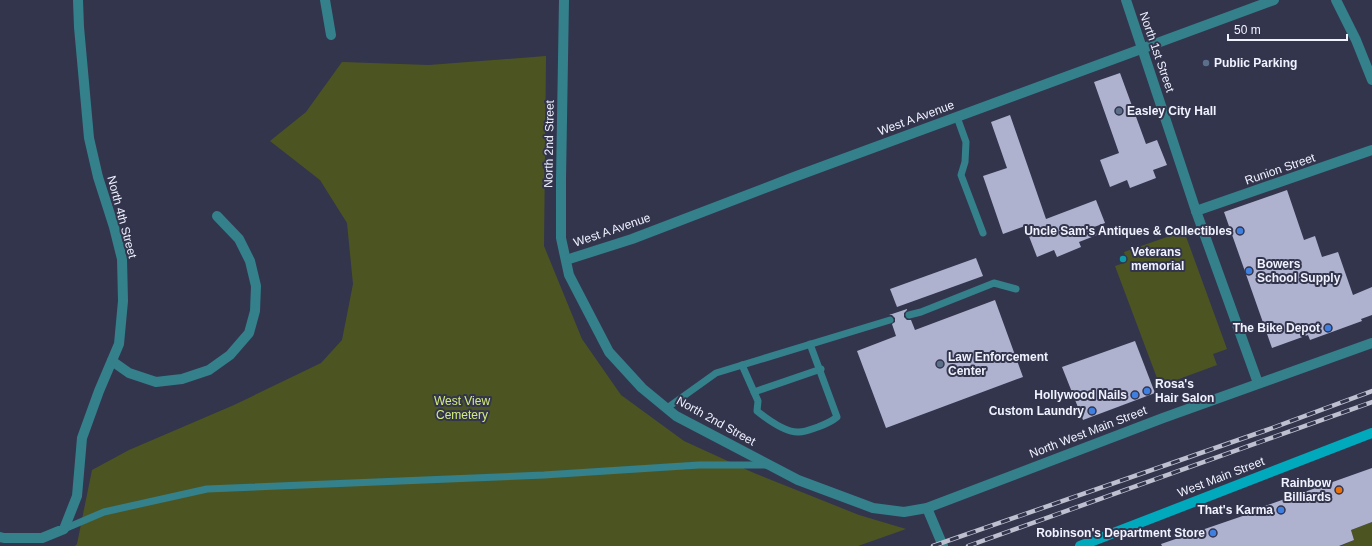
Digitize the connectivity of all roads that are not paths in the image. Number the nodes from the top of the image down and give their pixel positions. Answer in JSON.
{"nodes":[{"id":1,"x":78,"y":0,"type":"edge"},
{"id":2,"x":325,"y":0,"type":"edge"},
{"id":3,"x":564,"y":0,"type":"edge"},
{"id":4,"x":1126,"y":0,"type":"edge"},
{"id":5,"x":1274,"y":0,"type":"edge"},
{"id":6,"x":1336,"y":0,"type":"edge"},
{"id":7,"x":331,"y":35,"type":"dead end"},
{"id":8,"x":1142,"y":48,"type":"junction"},
{"id":9,"x":1372,"y":80,"type":"edge"},
{"id":10,"x":957,"y":117,"type":"junction"},
{"id":11,"x":1372,"y":150,"type":"edge"},
{"id":12,"x":1196,"y":211,"type":"junction"},
{"id":13,"x":217,"y":216,"type":"dead end"},
{"id":14,"x":983,"y":233,"type":"dead end"},
{"id":15,"x":566,"y":260,"type":"junction"},
{"id":16,"x":1016,"y":290,"type":"dead end"},
{"id":17,"x":909,"y":315,"type":"dead end"},
{"id":18,"x":890,"y":320,"type":"dead end"},
{"id":19,"x":1372,"y":343,"type":"edge"},
{"id":20,"x":810,"y":344,"type":"junction"},
{"id":21,"x":112,"y":361,"type":"junction"},
{"id":22,"x":742,"y":364,"type":"junction"},
{"id":23,"x":820,"y":369,"type":"junction"},
{"id":24,"x":1258,"y":383,"type":"junction"},
{"id":25,"x":754,"y":392,"type":"junction"},
{"id":26,"x":667,"y":408,"type":"junction"},
{"id":27,"x":1372,"y":433,"type":"edge"},
{"id":28,"x":770,"y":465,"type":"junction"},
{"id":29,"x":927,"y":508,"type":"junction"},
{"id":30,"x":64,"y":529,"type":"junction"},
{"id":31,"x":0,"y":537,"type":"edge"},
{"id":32,"x":943,"y":546,"type":"edge"},
{"id":33,"x":1080,"y":546,"type":"edge"}],
"edges":[{"from":1,"to":21,"type":"street","name":"North 4th Street"},
{"from":2,"to":7,"type":"street"},
{"from":3,"to":15,"type":"street","name":"North 2nd Street"},
{"from":4,"to":8,"type":"street","name":"North 1st Street"},
{"from":5,"to":8,"type":"street","name":"West A Avenue"},
{"from":6,"to":9,"type":"street"},
{"from":8,"to":10,"type":"street","name":"West A Avenue"},
{"from":8,"to":12,"type":"street","name":"North 1st Street"},
{"from":10,"to":14,"type":"lane"},
{"from":10,"to":15,"type":"street","name":"West A Avenue"},
{"from":11,"to":12,"type":"street","name":"Runion Street"},
{"from":12,"to":24,"type":"street","name":"North 1st Street"},
{"from":13,"to":21,"type":"street"},
{"from":15,"to":26,"type":"street","name":"North 2nd Street"},
{"from":16,"to":17,"type":"lane"},
{"from":18,"to":20,"type":"lane"},
{"from":19,"to":24,"type":"street","name":"North West Main Street"},
{"from":20,"to":22,"type":"lane"},
{"from":20,"to":23,"type":"lane"},
{"from":21,"to":30,"type":"street","name":"North 4th Street"},
{"from":22,"to":25,"type":"lane"},
{"from":22,"to":26,"type":"lane"},
{"from":23,"to":25,"type":"lane"},
{"from":23,"to":25,"type":"lane"},
{"from":24,"to":29,"type":"street","name":"North West Main Street"},
{"from":26,"to":28,"type":"street","name":"North 2nd Street"},
{"from":27,"to":33,"type":"main road","name":"West Main Street"},
{"from":28,"to":29,"type":"street","name":"North 2nd Street"},
{"from":28,"to":30,"type":"lane"},
{"from":29,"to":32,"type":"street"},
{"from":30,"to":31,"type":"street"}]}
